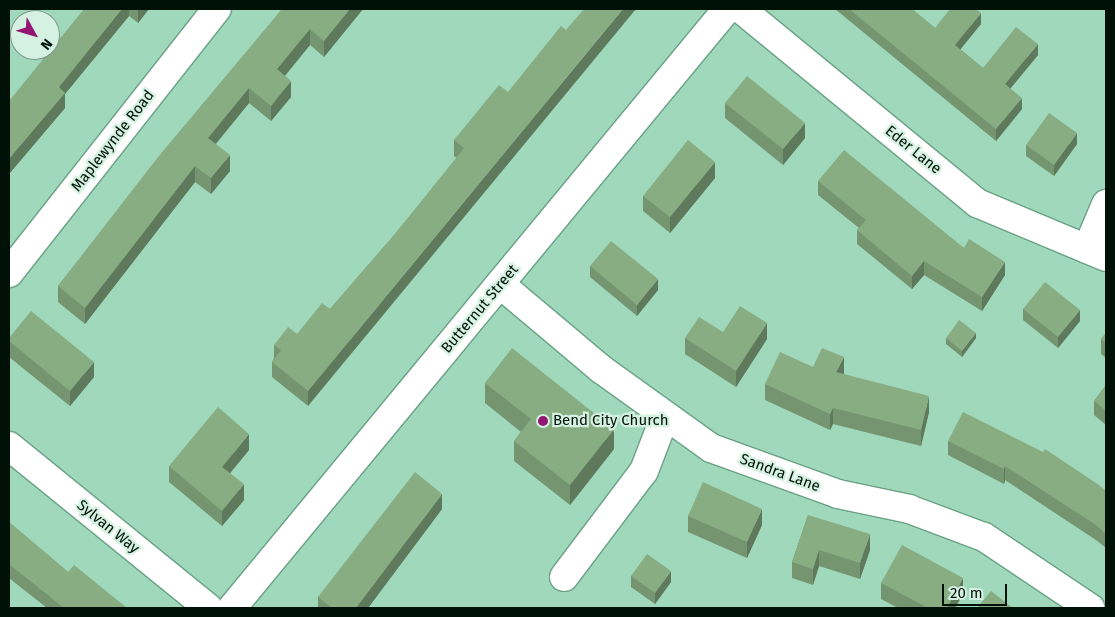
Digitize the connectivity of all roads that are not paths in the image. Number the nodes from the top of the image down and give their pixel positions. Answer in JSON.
{"nodes":[{"id":1,"x":217,"y":9,"type":"edge"},
{"id":2,"x":727,"y":9,"type":"edge"},
{"id":3,"x":740,"y":9,"type":"edge"},
{"id":4,"x":1106,"y":204,"type":"edge"},
{"id":5,"x":1096,"y":253,"type":"edge"},
{"id":6,"x":9,"y":273,"type":"edge"},
{"id":7,"x":500,"y":284,"type":"junction"},
{"id":8,"x":665,"y":416,"type":"junction"},
{"id":9,"x":9,"y":446,"type":"edge"},
{"id":10,"x":564,"y":577,"type":"dead end"},
{"id":11,"x":208,"y":608,"type":"edge"},
{"id":12,"x":232,"y":608,"type":"edge"},
{"id":13,"x":1090,"y":608,"type":"edge"}],
"edges":[{"from":1,"to":6,"type":"street","name":"Maplewynde Road"},
{"from":2,"to":7,"type":"street","name":"Butternut Street"},
{"from":3,"to":5,"type":"street","name":"Eder Lane"},
{"from":4,"to":5,"type":"street"},
{"from":7,"to":8,"type":"street","name":"Sandra Lane"},
{"from":7,"to":12,"type":"street","name":"Butternut Street"},
{"from":8,"to":10,"type":"street"},
{"from":8,"to":13,"type":"street","name":"Sandra Lane"},
{"from":9,"to":11,"type":"street","name":"Sylvan Way"}]}
